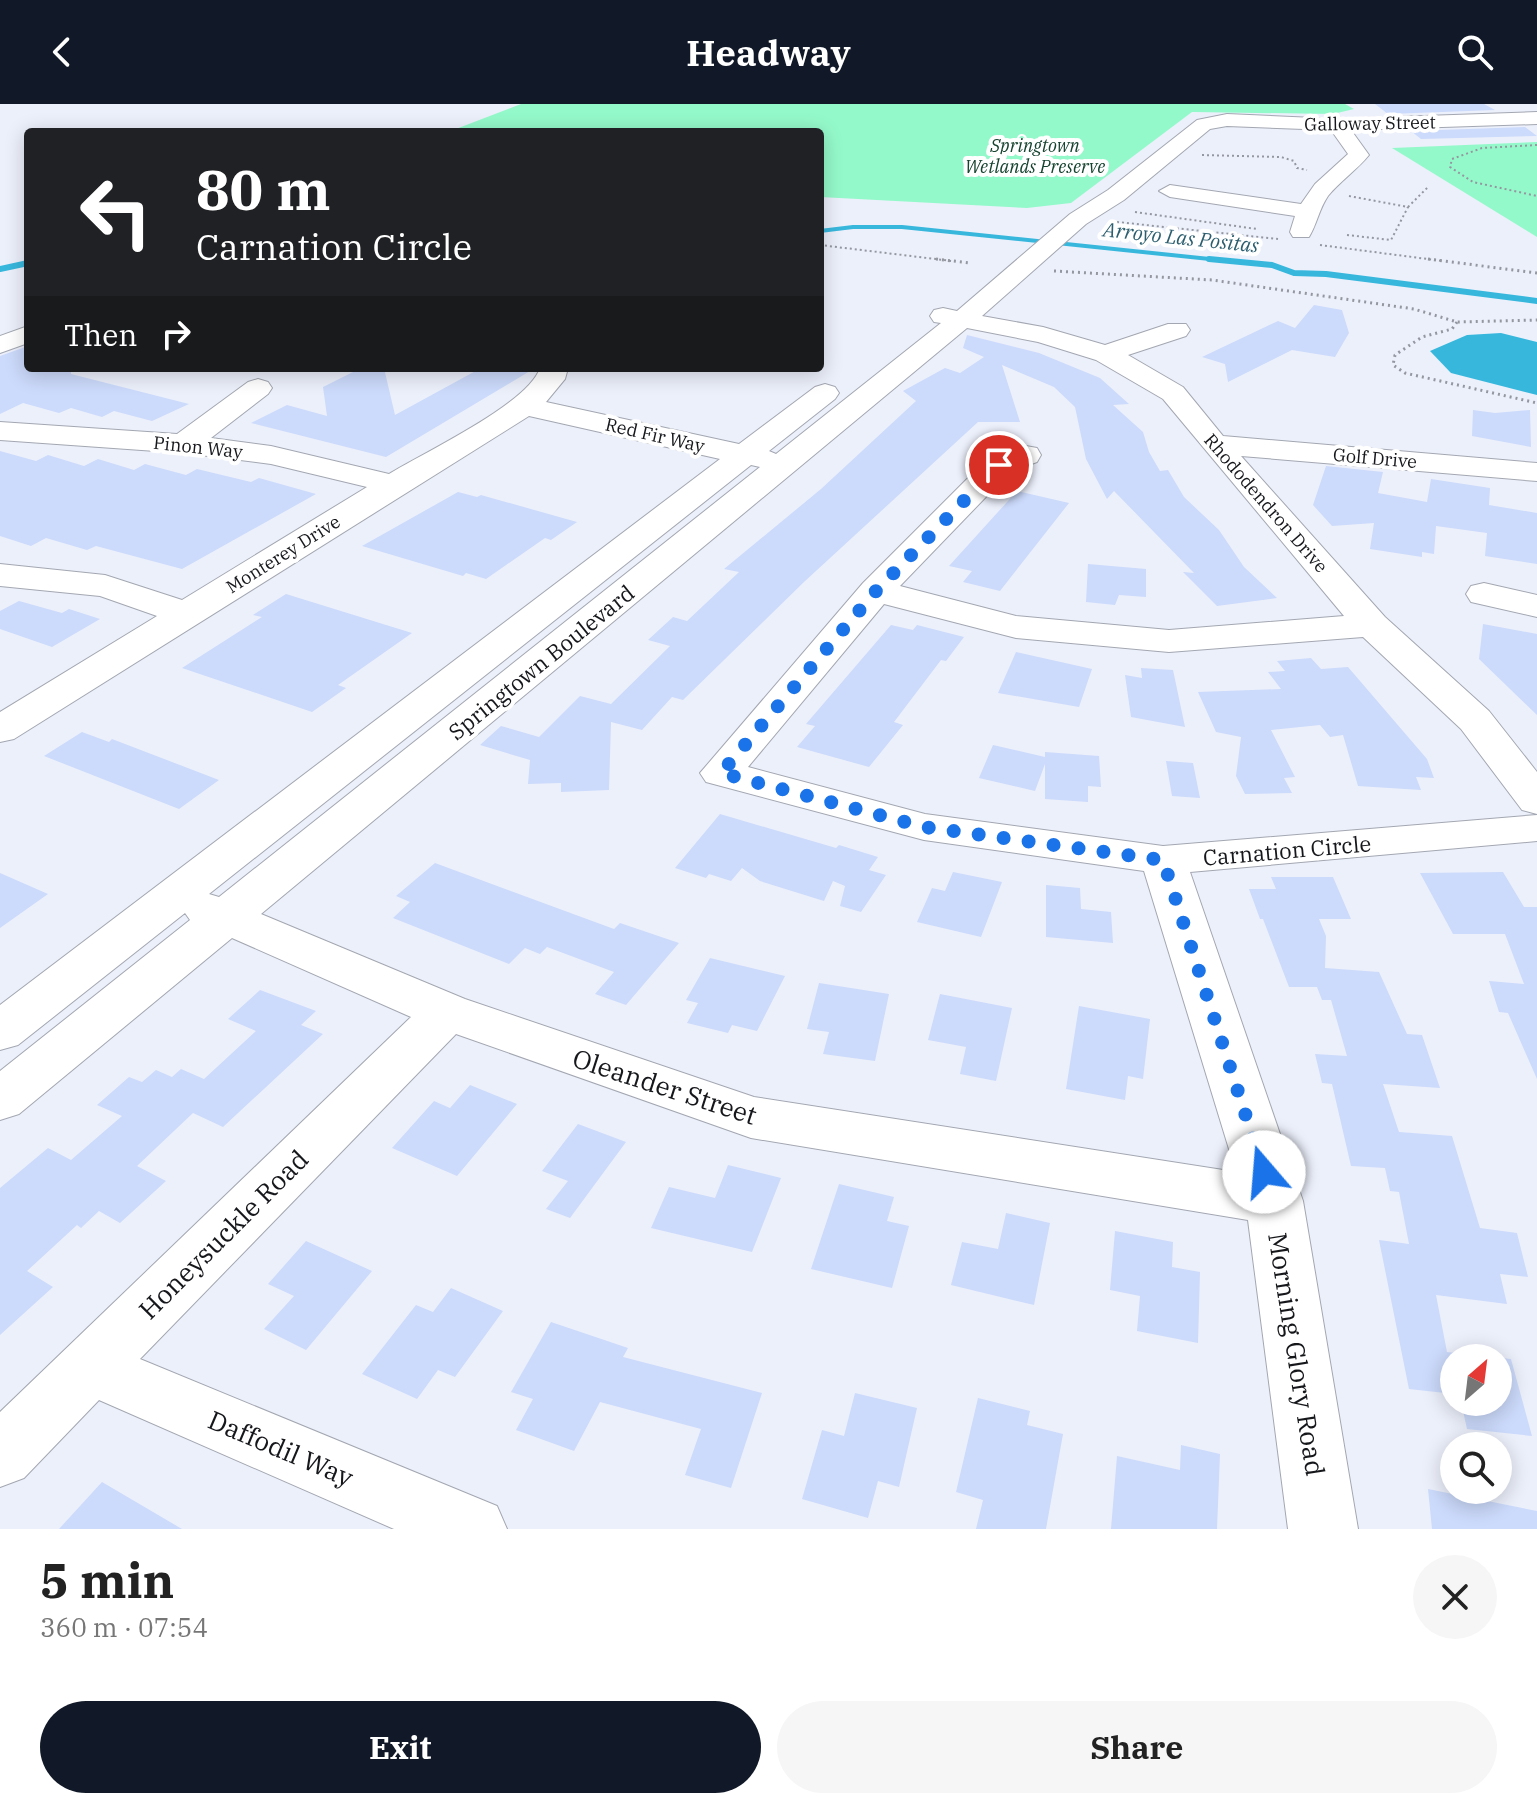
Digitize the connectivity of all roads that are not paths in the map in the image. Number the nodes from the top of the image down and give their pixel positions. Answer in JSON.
{"nodes":[{"id":1,"x":1430,"y":104,"type":"edge"},
{"id":2,"x":1537,"y":118,"type":"edge"},
{"id":3,"x":1456,"y":121,"type":"junction"},
{"id":4,"x":1204,"y":124,"type":"joint"},
{"id":5,"x":1337,"y":125,"type":"junction"},
{"id":6,"x":1170,"y":191,"type":"dead end"},
{"id":7,"x":1078,"y":219,"type":"junction"},
{"id":8,"x":1016,"y":254,"type":"junction"},
{"id":9,"x":946,"y":316,"type":"junction"},
{"id":10,"x":1177,"y":330,"type":"dead end"},
{"id":11,"x":24,"y":336,"type":"edge"},
{"id":12,"x":0,"y":345,"type":"edge"},
{"id":13,"x":1106,"y":354,"type":"junction"},
{"id":14,"x":552,"y":372,"type":"edge"},
{"id":15,"x":258,"y":388,"type":"dead end"},
{"id":16,"x":524,"y":406,"type":"junction"},
{"id":17,"x":0,"y":431,"type":"edge"},
{"id":18,"x":184,"y":444,"type":"junction"},
{"id":19,"x":1214,"y":444,"type":"junction"},
{"id":20,"x":746,"y":455,"type":"junction"},
{"id":21,"x":1026,"y":455,"type":"dead end"},
{"id":22,"x":786,"y":464,"type":"junction"},
{"id":23,"x":1537,"y":472,"type":"edge"},
{"id":24,"x":392,"y":484,"type":"junction"},
{"id":25,"x":0,"y":575,"type":"edge"},
{"id":26,"x":876,"y":591,"type":"junction"},
{"id":27,"x":1484,"y":594,"type":"dead end"},
{"id":28,"x":1537,"y":606,"type":"edge"},
{"id":29,"x":187,"y":614,"type":"junction"},
{"id":30,"x":1372,"y":625,"type":"junction"},
{"id":31,"x":0,"y":730,"type":"edge"},
{"id":32,"x":1537,"y":801,"type":"edge"},
{"id":33,"x":1537,"y":828,"type":"edge"},
{"id":34,"x":1163,"y":860,"type":"junction"},
{"id":35,"x":177,"y":897,"type":"junction"},
{"id":36,"x":228,"y":918,"type":"junction"},
{"id":37,"x":447,"y":1012,"type":"junction"},
{"id":38,"x":0,"y":1032,"type":"edge"},
{"id":39,"x":0,"y":1100,"type":"edge"},
{"id":40,"x":1274,"y":1201,"type":"junction"},
{"id":41,"x":90,"y":1367,"type":"junction"},
{"id":42,"x":0,"y":1456,"type":"edge"},
{"id":43,"x":472,"y":1529,"type":"edge"},
{"id":44,"x":1323,"y":1529,"type":"edge"}],
"edges":[{"from":1,"to":3,"type":"street"},
{"from":2,"to":3,"type":"street","name":"Galloway Street"},
{"from":3,"to":5,"type":"street","name":"Galloway Street"},
{"from":4,"to":5,"type":"street","name":"Galloway Street"},
{"from":4,"to":7,"type":"street","name":"Springtown Boulevard"},
{"from":5,"to":6,"type":"street"},
{"from":7,"to":8,"type":"street","name":"Springtown Boulevard"},
{"from":7,"to":8,"type":"street","name":"Springtown Boulevard"},
{"from":8,"to":9,"type":"street","name":"Springtown Boulevard"},
{"from":9,"to":13,"type":"street","name":"Rhododendron Drive"},
{"from":9,"to":20,"type":"street","name":"Springtown Boulevard"},
{"from":9,"to":22,"type":"street","name":"Springtown Boulevard"},
{"from":10,"to":13,"type":"street"},
{"from":11,"to":12,"type":"street"},
{"from":13,"to":19,"type":"street","name":"Rhododendron Drive"},
{"from":14,"to":16,"type":"street","name":"Monterey Drive"},
{"from":15,"to":18,"type":"street"},
{"from":16,"to":20,"type":"street","name":"Red Fir Way"},
{"from":16,"to":24,"type":"street","name":"Monterey Drive"},
{"from":17,"to":18,"type":"street","name":"Pinon Way"},
{"from":18,"to":24,"type":"street","name":"Pinon Way"},
{"from":19,"to":23,"type":"street","name":"Golf Drive"},
{"from":19,"to":30,"type":"street","name":"Rhododendron Drive"},
{"from":20,"to":22,"type":"street","name":"Red Fir Way"},
{"from":20,"to":35,"type":"street","name":"Springtown Boulevard"},
{"from":21,"to":26,"type":"street","name":"Carnation Circle"},
{"from":22,"to":36,"type":"street","name":"Springtown Boulevard"},
{"from":24,"to":29,"type":"street","name":"Monterey Drive"},
{"from":25,"to":29,"type":"street"},
{"from":26,"to":30,"type":"street"},
{"from":26,"to":34,"type":"street","name":"Carnation Circle"},
{"from":27,"to":28,"type":"street"},
{"from":29,"to":31,"type":"street","name":"Monterey Drive"},
{"from":30,"to":32,"type":"street","name":"Rhododendron Drive"},
{"from":33,"to":34,"type":"street","name":"Carnation Circle"},
{"from":34,"to":40,"type":"street","name":"Morning Glory Road"},
{"from":35,"to":36,"type":"street","name":"Oleander Street"},
{"from":35,"to":38,"type":"street","name":"Springtown Boulevard"},
{"from":36,"to":37,"type":"street","name":"Oleander Street"},
{"from":36,"to":39,"type":"street","name":"Springtown Boulevard"},
{"from":37,"to":40,"type":"street","name":"Oleander Street"},
{"from":37,"to":41,"type":"street","name":"Honeysuckle Road"},
{"from":40,"to":44,"type":"street","name":"Morning Glory Road"},
{"from":41,"to":42,"type":"street","name":"Honeysuckle Road"},
{"from":41,"to":43,"type":"street","name":"Daffodil Way"}]}
